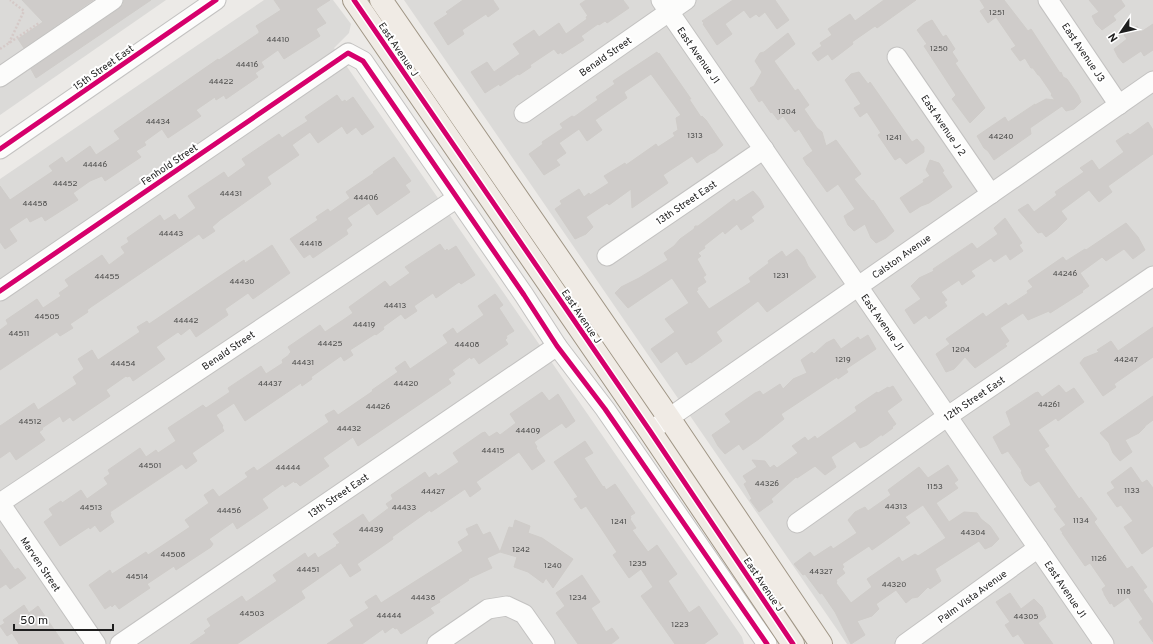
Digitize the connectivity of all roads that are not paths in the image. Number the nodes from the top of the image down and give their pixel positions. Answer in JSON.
{"nodes":[{"id":1,"x":113,"y":0,"type":"edge"},
{"id":2,"x":216,"y":0,"type":"edge"},
{"id":3,"x":354,"y":0,"type":"edge"},
{"id":4,"x":381,"y":0,"type":"edge"},
{"id":5,"x":686,"y":0,"type":"edge"},
{"id":6,"x":1048,"y":0,"type":"edge"},
{"id":7,"x":665,"y":6,"type":"edge"},
{"id":8,"x":897,"y":57,"type":"dead end"},
{"id":9,"x":0,"y":77,"type":"edge"},
{"id":10,"x":1153,"y":81,"type":"edge"},
{"id":11,"x":1119,"y":105,"type":"junction"},
{"id":12,"x":524,"y":113,"type":"dead end"},
{"id":13,"x":0,"y":149,"type":"edge"},
{"id":14,"x":764,"y":149,"type":"junction"},
{"id":15,"x":991,"y":194,"type":"junction"},
{"id":16,"x":457,"y":198,"type":"junction"},
{"id":17,"x":607,"y":256,"type":"dead end"},
{"id":18,"x":1153,"y":276,"type":"edge"},
{"id":19,"x":858,"y":286,"type":"junction"},
{"id":20,"x":0,"y":291,"type":"edge"},
{"id":21,"x":557,"y":346,"type":"junction"},
{"id":22,"x":948,"y":416,"type":"junction"},
{"id":23,"x":669,"y":418,"type":"junction"},
{"id":24,"x":650,"y":431,"type":"junction"},
{"id":25,"x":0,"y":503,"type":"edge"},
{"id":26,"x":797,"y":523,"type":"dead end"},
{"id":27,"x":1038,"y":548,"type":"junction"},
{"id":28,"x":96,"y":644,"type":"edge"},
{"id":29,"x":120,"y":644,"type":"edge"},
{"id":30,"x":437,"y":644,"type":"edge"},
{"id":31,"x":544,"y":644,"type":"edge"},
{"id":32,"x":767,"y":644,"type":"edge"},
{"id":33,"x":793,"y":644,"type":"edge"},
{"id":34,"x":821,"y":644,"type":"edge"},
{"id":35,"x":905,"y":644,"type":"edge"},
{"id":36,"x":1104,"y":644,"type":"edge"}],
"edges":[{"from":1,"to":9,"type":"street"},
{"from":2,"to":13,"type":"street","name":"15th Street East"},
{"from":3,"to":24,"type":"main road","name":"East Avenue J"},
{"from":4,"to":23,"type":"main road","name":"East Avenue J"},
{"from":5,"to":7,"type":"street","name":"Benald Street"},
{"from":6,"to":11,"type":"street","name":"East Avenue J3"},
{"from":7,"to":12,"type":"street","name":"Benald Street"},
{"from":7,"to":14,"type":"street","name":"East Avenue J1"},
{"from":8,"to":15,"type":"street","name":"East Avenue J 2"},
{"from":10,"to":11,"type":"street","name":"Calston Avenue"},
{"from":11,"to":15,"type":"street","name":"Calston Avenue"},
{"from":14,"to":17,"type":"street","name":"13th Street East"},
{"from":14,"to":19,"type":"street","name":"East Avenue J1"},
{"from":15,"to":19,"type":"street","name":"Calston Avenue"},
{"from":16,"to":20,"type":"street","name":"Fenhold Street"},
{"from":16,"to":21,"type":"street"},
{"from":16,"to":25,"type":"street","name":"Benald Street"},
{"from":18,"to":22,"type":"street","name":"12th Street East"},
{"from":19,"to":22,"type":"street","name":"East Avenue J1"},
{"from":19,"to":23,"type":"street","name":"Calston Avenue"},
{"from":21,"to":29,"type":"street","name":"13th Street East"},
{"from":21,"to":32,"type":"street"},
{"from":22,"to":26,"type":"street","name":"12th Street East"},
{"from":22,"to":27,"type":"street","name":"East Avenue J1"},
{"from":23,"to":24,"type":"street","name":"Calston Avenue"},
{"from":23,"to":34,"type":"main road","name":"East Avenue J"},
{"from":24,"to":33,"type":"main road","name":"East Avenue J"},
{"from":25,"to":28,"type":"street","name":"Marven Street"},
{"from":27,"to":35,"type":"street","name":"Palm Vista Avenue"},
{"from":27,"to":36,"type":"street","name":"East Avenue J1"},
{"from":30,"to":31,"type":"street"}]}
